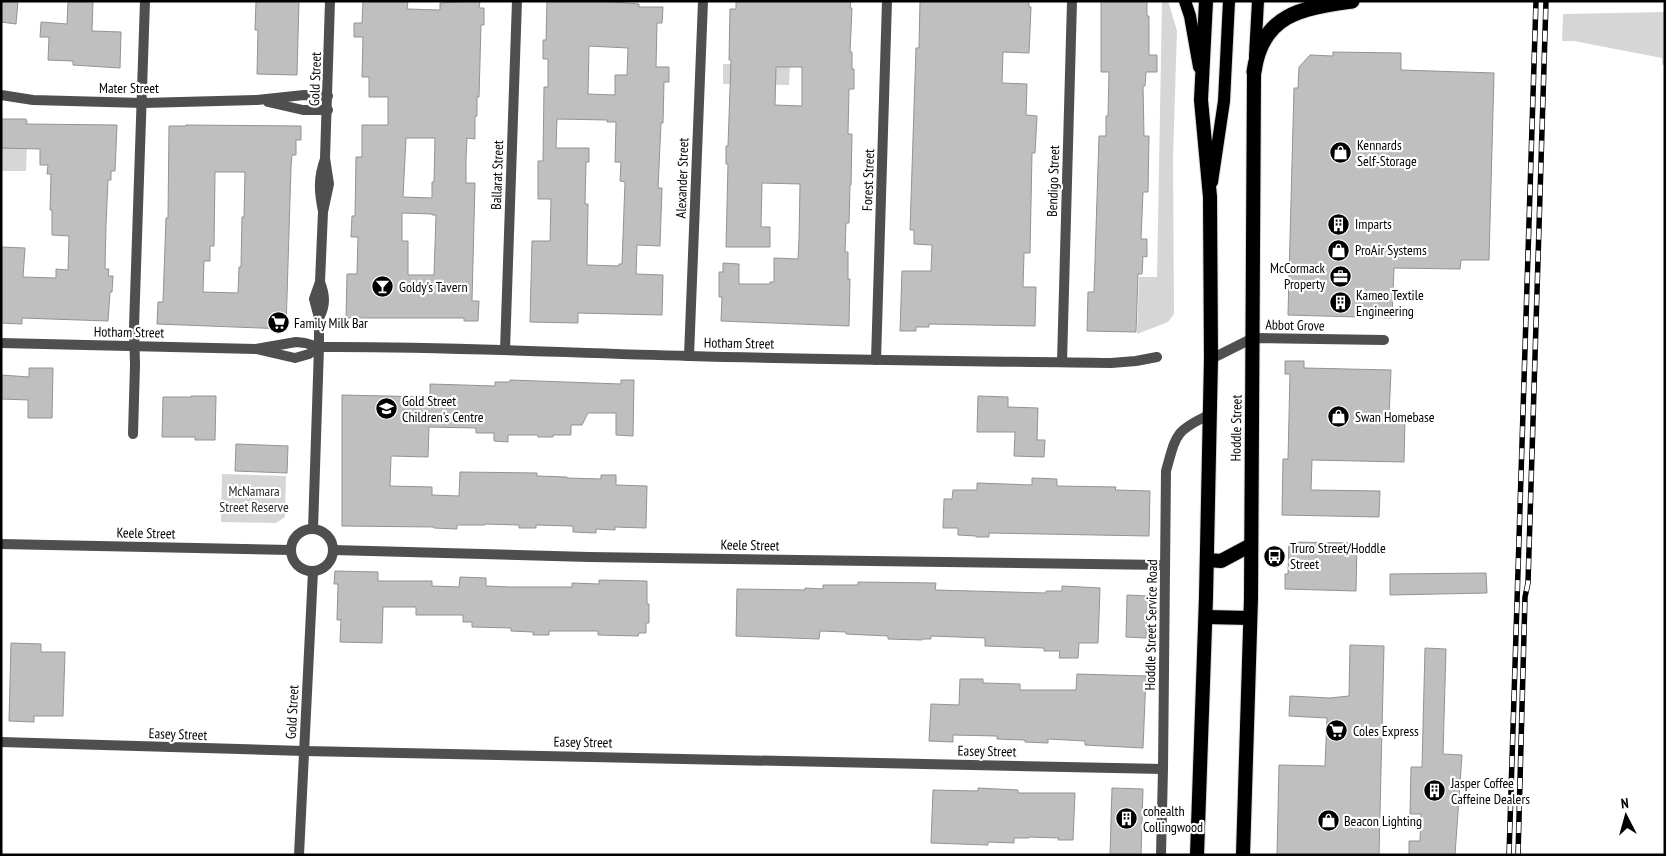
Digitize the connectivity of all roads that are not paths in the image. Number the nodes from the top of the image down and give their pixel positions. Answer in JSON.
{"nodes":[{"id":1,"x":146,"y":1,"type":"edge"},
{"id":2,"x":330,"y":1,"type":"edge"},
{"id":3,"x":517,"y":1,"type":"edge"},
{"id":4,"x":703,"y":1,"type":"edge"},
{"id":5,"x":887,"y":1,"type":"edge"},
{"id":6,"x":1072,"y":1,"type":"edge"},
{"id":7,"x":1186,"y":1,"type":"edge"},
{"id":8,"x":1206,"y":1,"type":"edge"},
{"id":9,"x":1229,"y":1,"type":"edge"},
{"id":10,"x":1258,"y":1,"type":"edge"},
{"id":11,"x":1352,"y":1,"type":"edge"},
{"id":12,"x":1254,"y":72,"type":"junction"},
{"id":13,"x":1201,"y":78,"type":"junction"},
{"id":14,"x":1,"y":94,"type":"edge"},
{"id":15,"x":328,"y":96,"type":"junction"},
{"id":16,"x":257,"y":100,"type":"junction"},
{"id":17,"x":143,"y":103,"type":"junction"},
{"id":18,"x":328,"y":110,"type":"junction"},
{"id":19,"x":1210,"y":197,"type":"junction"},
{"id":20,"x":1253,"y":338,"type":"junction"},
{"id":21,"x":1384,"y":340,"type":"dead end"},
{"id":22,"x":1,"y":343,"type":"edge"},
{"id":23,"x":134,"y":346,"type":"junction"},
{"id":24,"x":319,"y":347,"type":"junction"},
{"id":25,"x":256,"y":349,"type":"junction"},
{"id":26,"x":505,"y":350,"type":"junction"},
{"id":27,"x":689,"y":356,"type":"junction"},
{"id":28,"x":1158,"y":357,"type":"dead end"},
{"id":29,"x":1211,"y":359,"type":"junction"},
{"id":30,"x":876,"y":360,"type":"junction"},
{"id":31,"x":1062,"y":362,"type":"junction"},
{"id":32,"x":1209,"y":415,"type":"junction"},
{"id":33,"x":133,"y":434,"type":"dead end"},
{"id":34,"x":313,"y":529,"type":"junction"},
{"id":35,"x":1,"y":544,"type":"edge"},
{"id":36,"x":1251,"y":545,"type":"junction"},
{"id":37,"x":291,"y":550,"type":"junction"},
{"id":38,"x":333,"y":550,"type":"junction"},
{"id":39,"x":1207,"y":560,"type":"junction"},
{"id":40,"x":1165,"y":565,"type":"junction"},
{"id":41,"x":312,"y":571,"type":"junction"},
{"id":42,"x":1206,"y":618,"type":"junction"},
{"id":43,"x":1250,"y":618,"type":"junction"},
{"id":44,"x":1,"y":742,"type":"edge"},
{"id":45,"x":304,"y":751,"type":"junction"},
{"id":46,"x":1163,"y":768,"type":"junction"},
{"id":47,"x":299,"y":855,"type":"edge"},
{"id":48,"x":1161,"y":855,"type":"edge"},
{"id":49,"x":1197,"y":855,"type":"edge"},
{"id":50,"x":1243,"y":855,"type":"edge"}],
"edges":[{"from":1,"to":17,"type":"street"},
{"from":2,"to":15,"type":"street","name":"Gold Street"},
{"from":3,"to":26,"type":"street","name":"Ballarat Street"},
{"from":4,"to":27,"type":"street","name":"Alexander Street"},
{"from":5,"to":30,"type":"street","name":"Forest Street"},
{"from":6,"to":31,"type":"street","name":"Bendigo Street"},
{"from":7,"to":13,"type":"main road"},
{"from":8,"to":13,"type":"highway","name":"Hoddle Street"},
{"from":9,"to":19,"type":"main road","name":"Hoddle Street"},
{"from":10,"to":12,"type":"main road","name":"Hoddle Street"},
{"from":11,"to":12,"type":"highway"},
{"from":12,"to":20,"type":"highway","name":"Hoddle Street"},
{"from":13,"to":19,"type":"highway","name":"Hoddle Street"},
{"from":14,"to":17,"type":"street","name":"Mater Street"},
{"from":15,"to":16,"type":"street","name":"Mater Street"},
{"from":15,"to":18,"type":"street","name":"Gold Street"},
{"from":16,"to":17,"type":"street","name":"Mater Street"},
{"from":16,"to":18,"type":"street","name":"Mater Street"},
{"from":17,"to":23,"type":"street"},
{"from":18,"to":24,"type":"street","name":"Gold Street"},
{"from":19,"to":29,"type":"highway","name":"Hoddle Street"},
{"from":20,"to":21,"type":"street","name":"Abbot Grove"},
{"from":20,"to":29,"type":"street","name":"Abbot Grove"},
{"from":20,"to":36,"type":"highway","name":"Hoddle Street"},
{"from":22,"to":23,"type":"street","name":"Hotham Street"},
{"from":23,"to":25,"type":"street","name":"Hotham Street"},
{"from":23,"to":33,"type":"street"},
{"from":24,"to":25,"type":"street","name":"Hotham Street"},
{"from":24,"to":25,"type":"street","name":"Hotham Street"},
{"from":24,"to":26,"type":"street","name":"Hotham Street"},
{"from":24,"to":34,"type":"street","name":"Gold Street"},
{"from":26,"to":27,"type":"street","name":"Hotham Street"},
{"from":27,"to":30,"type":"street","name":"Hotham Street"},
{"from":28,"to":31,"type":"street","name":"Hotham Street"},
{"from":29,"to":32,"type":"highway","name":"Hoddle Street"},
{"from":30,"to":31,"type":"street","name":"Hotham Street"},
{"from":32,"to":39,"type":"highway","name":"Hoddle Street"},
{"from":32,"to":40,"type":"street","name":"Hoddle Street Service Road"},
{"from":34,"to":37,"type":"street"},
{"from":34,"to":38,"type":"street"},
{"from":35,"to":37,"type":"street","name":"Keele Street"},
{"from":36,"to":39,"type":"highway"},
{"from":36,"to":43,"type":"highway","name":"Hoddle Street"},
{"from":37,"to":41,"type":"street"},
{"from":38,"to":40,"type":"street","name":"Keele Street"},
{"from":38,"to":41,"type":"street"},
{"from":39,"to":42,"type":"highway","name":"Hoddle Street"},
{"from":40,"to":46,"type":"street","name":"Hoddle Street Service Road"},
{"from":41,"to":45,"type":"street","name":"Gold Street"},
{"from":42,"to":43,"type":"highway"},
{"from":42,"to":49,"type":"highway","name":"Hoddle Street"},
{"from":43,"to":50,"type":"highway","name":"Hoddle Street"},
{"from":44,"to":45,"type":"street","name":"Easey Street"},
{"from":45,"to":46,"type":"street","name":"Easey Street"},
{"from":45,"to":47,"type":"street","name":"Gold Street"},
{"from":46,"to":48,"type":"street","name":"Hoddle Street Service Road"}]}
